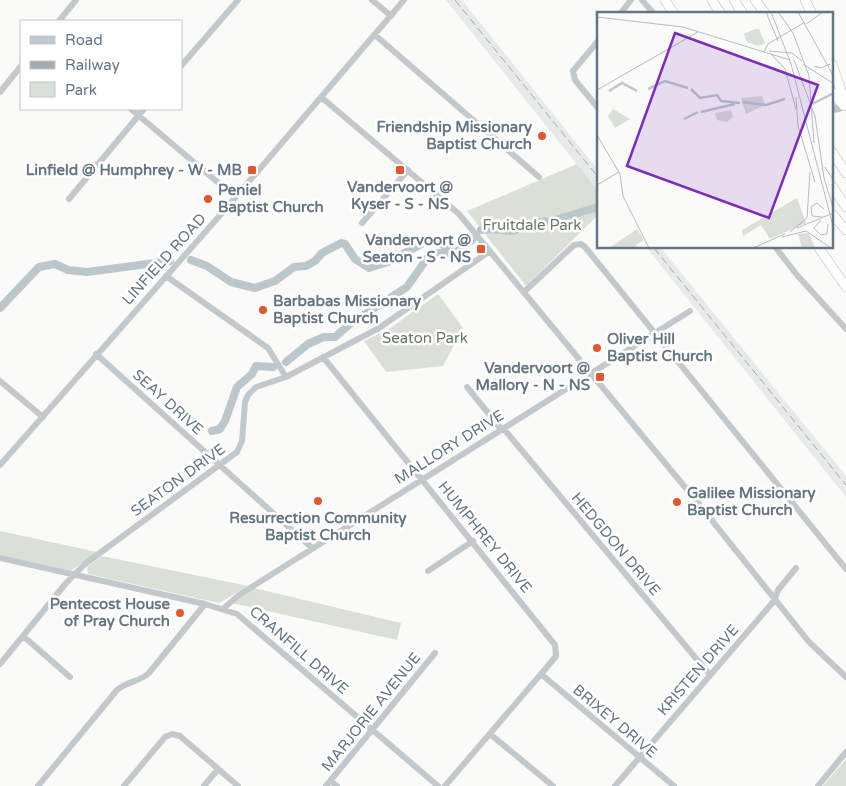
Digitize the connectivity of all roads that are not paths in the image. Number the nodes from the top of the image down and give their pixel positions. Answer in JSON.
{"nodes":[{"id":1,"x":76,"y":0,"type":"edge"},
{"id":2,"x":238,"y":0,"type":"edge"},
{"id":3,"x":372,"y":0,"type":"edge"},
{"id":4,"x":404,"y":0,"type":"edge"},
{"id":5,"x":631,"y":0,"type":"edge"},
{"id":6,"x":642,"y":0,"type":"edge"},
{"id":7,"x":665,"y":0,"type":"edge"},
{"id":8,"x":711,"y":0,"type":"edge"},
{"id":9,"x":734,"y":0,"type":"edge"},
{"id":10,"x":754,"y":0,"type":"edge"},
{"id":11,"x":805,"y":0,"type":"edge"},
{"id":12,"x":622,"y":12,"type":"edge"},
{"id":13,"x":652,"y":12,"type":"edge"},
{"id":14,"x":673,"y":12,"type":"edge"},
{"id":15,"x":720,"y":12,"type":"edge"},
{"id":16,"x":742,"y":12,"type":"edge"},
{"id":17,"x":764,"y":12,"type":"edge"},
{"id":18,"x":811,"y":12,"type":"edge"},
{"id":19,"x":391,"y":16,"type":"junction"},
{"id":20,"x":60,"y":20,"type":"edge"},
{"id":21,"x":376,"y":35,"type":"junction"},
{"id":22,"x":597,"y":41,"type":"edge"},
{"id":23,"x":182,"y":65,"type":"edge"},
{"id":24,"x":20,"y":67,"type":"edge"},
{"id":25,"x":834,"y":69,"type":"edge"},
{"id":26,"x":0,"y":77,"type":"edge"},
{"id":27,"x":7,"y":83,"type":"junction"},
{"id":28,"x":0,"y":92,"type":"edge"},
{"id":29,"x":834,"y":94,"type":"edge"},
{"id":30,"x":321,"y":97,"type":"junction"},
{"id":31,"x":846,"y":106,"type":"edge"},
{"id":32,"x":597,"y":107,"type":"edge"},
{"id":33,"x":131,"y":110,"type":"edge"},
{"id":34,"x":143,"y":110,"type":"edge"},
{"id":35,"x":138,"y":115,"type":"junction"},
{"id":36,"x":834,"y":155,"type":"edge"},
{"id":37,"x":408,"y":170,"type":"junction"},
{"id":38,"x":846,"y":173,"type":"edge"},
{"id":39,"x":539,"y":177,"type":"dead end"},
{"id":40,"x":834,"y":189,"type":"edge"},
{"id":41,"x":235,"y":197,"type":"junction"},
{"id":42,"x":69,"y":199,"type":"dead end"},
{"id":43,"x":846,"y":207,"type":"edge"},
{"id":44,"x":834,"y":216,"type":"edge"},
{"id":45,"x":362,"y":224,"type":"dead end"},
{"id":46,"x":846,"y":230,"type":"edge"},
{"id":47,"x":777,"y":249,"type":"edge"},
{"id":48,"x":820,"y":249,"type":"edge"},
{"id":49,"x":490,"y":251,"type":"junction"},
{"id":50,"x":166,"y":276,"type":"junction"},
{"id":51,"x":846,"y":287,"type":"edge"},
{"id":52,"x":524,"y":292,"type":"junction"},
{"id":53,"x":690,"y":311,"type":"dead end"},
{"id":54,"x":846,"y":329,"type":"edge"},
{"id":55,"x":653,"y":332,"type":"junction"},
{"id":56,"x":96,"y":354,"type":"junction"},
{"id":57,"x":323,"y":357,"type":"junction"},
{"id":58,"x":590,"y":372,"type":"junction"},
{"id":59,"x":286,"y":377,"type":"junction"},
{"id":60,"x":0,"y":381,"type":"edge"},
{"id":61,"x":467,"y":387,"type":"dead end"},
{"id":62,"x":42,"y":417,"type":"junction"},
{"id":63,"x":502,"y":428,"type":"junction"},
{"id":64,"x":0,"y":465,"type":"edge"},
{"id":65,"x":218,"y":465,"type":"junction"},
{"id":66,"x":422,"y":478,"type":"junction"},
{"id":67,"x":473,"y":541,"type":"junction"},
{"id":68,"x":312,"y":548,"type":"junction"},
{"id":69,"x":0,"y":558,"type":"edge"},
{"id":70,"x":796,"y":568,"type":"dead end"},
{"id":71,"x":846,"y":569,"type":"edge"},
{"id":72,"x":428,"y":571,"type":"dead end"},
{"id":73,"x":75,"y":574,"type":"junction"},
{"id":74,"x":774,"y":600,"type":"junction"},
{"id":75,"x":205,"y":604,"type":"junction"},
{"id":76,"x":224,"y":608,"type":"junction"},
{"id":77,"x":23,"y":636,"type":"junction"},
{"id":78,"x":435,"y":653,"type":"dead end"},
{"id":79,"x":0,"y":664,"type":"edge"},
{"id":80,"x":540,"y":674,"type":"junction"},
{"id":81,"x":710,"y":675,"type":"junction"},
{"id":82,"x":70,"y":677,"type":"dead end"},
{"id":83,"x":846,"y":677,"type":"edge"},
{"id":84,"x":371,"y":730,"type":"junction"},
{"id":85,"x":490,"y":734,"type":"junction"},
{"id":86,"x":846,"y":752,"type":"edge"},
{"id":87,"x":640,"y":758,"type":"junction"},
{"id":88,"x":218,"y":769,"type":"junction"},
{"id":89,"x":329,"y":783,"type":"edge"},
{"id":90,"x":38,"y":786,"type":"edge"},
{"id":91,"x":124,"y":786,"type":"edge"},
{"id":92,"x":204,"y":786,"type":"edge"},
{"id":93,"x":238,"y":786,"type":"edge"},
{"id":94,"x":337,"y":786,"type":"edge"},
{"id":95,"x":438,"y":786,"type":"edge"},
{"id":96,"x":445,"y":786,"type":"edge"},
{"id":97,"x":553,"y":786,"type":"edge"},
{"id":98,"x":615,"y":786,"type":"edge"},
{"id":99,"x":674,"y":786,"type":"edge"},
{"id":100,"x":818,"y":786,"type":"edge"}],
"edges":[{"from":1,"to":20,"type":"street"},
{"from":2,"to":23,"type":"street"},
{"from":3,"to":19,"type":"street"},
{"from":4,"to":19,"type":"street","name":"LINFIELD ROAD"},
{"from":5,"to":12,"type":"street"},
{"from":6,"to":13,"type":"street"},
{"from":7,"to":14,"type":"highway"},
{"from":8,"to":15,"type":"highway"},
{"from":9,"to":16,"type":"highway"},
{"from":10,"to":17,"type":"highway"},
{"from":11,"to":18,"type":"highway"},
{"from":19,"to":21,"type":"street","name":"LINFIELD ROAD"},
{"from":21,"to":30,"type":"street","name":"LINFIELD ROAD"},
{"from":21,"to":39,"type":"street"},
{"from":22,"to":32,"type":"street"},
{"from":24,"to":27,"type":"street"},
{"from":25,"to":31,"type":"highway"},
{"from":26,"to":27,"type":"street"},
{"from":27,"to":28,"type":"street"},
{"from":29,"to":31,"type":"highway"},
{"from":30,"to":37,"type":"street"},
{"from":30,"to":41,"type":"street","name":"LINFIELD ROAD"},
{"from":33,"to":35,"type":"street"},
{"from":34,"to":35,"type":"street"},
{"from":35,"to":41,"type":"street"},
{"from":35,"to":42,"type":"street"},
{"from":36,"to":38,"type":"highway"},
{"from":37,"to":45,"type":"street"},
{"from":37,"to":49,"type":"street"},
{"from":40,"to":43,"type":"highway"},
{"from":41,"to":50,"type":"street","name":"LINFIELD ROAD"},
{"from":44,"to":46,"type":"highway"},
{"from":47,"to":54,"type":"street"},
{"from":48,"to":51,"type":"highway"},
{"from":49,"to":52,"type":"street"},
{"from":49,"to":57,"type":"street","name":"SEATON DRIVE"},
{"from":50,"to":56,"type":"street","name":"LINFIELD ROAD"},
{"from":50,"to":59,"type":"street"},
{"from":52,"to":55,"type":"street"},
{"from":52,"to":58,"type":"street"},
{"from":53,"to":55,"type":"street","name":"MALLORY DRIVE"},
{"from":55,"to":58,"type":"street","name":"MALLORY DRIVE"},
{"from":55,"to":71,"type":"street"},
{"from":56,"to":62,"type":"street","name":"LINFIELD ROAD"},
{"from":56,"to":65,"type":"street","name":"SEAY DRIVE"},
{"from":57,"to":59,"type":"street","name":"SEATON DRIVE"},
{"from":57,"to":66,"type":"street","name":"HUMPHREY DRIVE"},
{"from":58,"to":63,"type":"street","name":"MALLORY DRIVE"},
{"from":58,"to":74,"type":"street"},
{"from":59,"to":65,"type":"street","name":"SEATON DRIVE"},
{"from":60,"to":62,"type":"street"},
{"from":61,"to":63,"type":"street","name":"HEDGDON DRIVE"},
{"from":62,"to":64,"type":"street","name":"LINFIELD ROAD"},
{"from":63,"to":66,"type":"street","name":"MALLORY DRIVE"},
{"from":63,"to":81,"type":"street","name":"HEDGDON DRIVE"},
{"from":65,"to":68,"type":"street","name":"SEAY DRIVE"},
{"from":65,"to":73,"type":"street","name":"SEATON DRIVE"},
{"from":66,"to":67,"type":"street","name":"HUMPHREY DRIVE"},
{"from":66,"to":68,"type":"street","name":"MALLORY DRIVE"},
{"from":67,"to":72,"type":"street"},
{"from":67,"to":80,"type":"street","name":"HUMPHREY DRIVE"},
{"from":68,"to":76,"type":"street","name":"MALLORY DRIVE"},
{"from":69,"to":73,"type":"street","name":"CRANFILL DRIVE"},
{"from":70,"to":74,"type":"street","name":"KRISTEN DRIVE"},
{"from":73,"to":75,"type":"street","name":"CRANFILL DRIVE"},
{"from":73,"to":77,"type":"street","name":"SEATON DRIVE"},
{"from":74,"to":81,"type":"street","name":"KRISTEN DRIVE"},
{"from":74,"to":83,"type":"street"},
{"from":75,"to":76,"type":"street","name":"CRANFILL DRIVE"},
{"from":75,"to":90,"type":"street"},
{"from":76,"to":84,"type":"street","name":"CRANFILL DRIVE"},
{"from":77,"to":79,"type":"street","name":"SEATON DRIVE"},
{"from":77,"to":82,"type":"street"},
{"from":78,"to":84,"type":"street","name":"MARJORIE AVENUE"},
{"from":80,"to":85,"type":"street"},
{"from":80,"to":87,"type":"street","name":"BRIXEY DRIVE"},
{"from":81,"to":87,"type":"street","name":"KRISTEN DRIVE"},
{"from":84,"to":89,"type":"street","name":"MARJORIE AVENUE"},
{"from":84,"to":95,"type":"street","name":"CRANFILL DRIVE"},
{"from":85,"to":96,"type":"street"},
{"from":85,"to":97,"type":"street"},
{"from":86,"to":100,"type":"street"},
{"from":87,"to":98,"type":"street","name":"KRISTEN DRIVE"},
{"from":87,"to":99,"type":"street","name":"BRIXEY DRIVE"},
{"from":88,"to":91,"type":"street"},
{"from":88,"to":92,"type":"street"},
{"from":88,"to":93,"type":"street"},
{"from":89,"to":94,"type":"street"}]}
